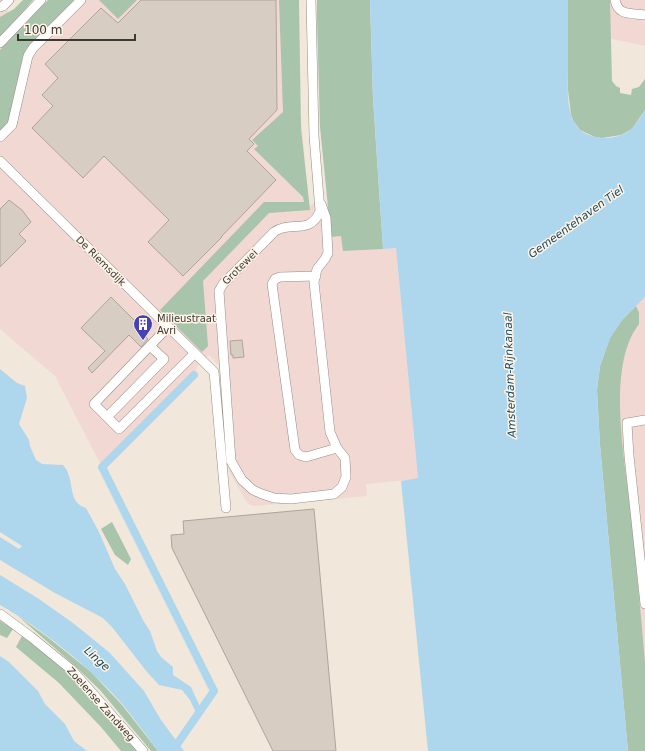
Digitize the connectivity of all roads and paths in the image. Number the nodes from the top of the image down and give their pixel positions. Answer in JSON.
{"nodes":[{"id":1,"x":9,"y":0,"type":"edge"},
{"id":2,"x":41,"y":0,"type":"edge"},
{"id":3,"x":81,"y":0,"type":"edge"},
{"id":4,"x":311,"y":0,"type":"edge"},
{"id":5,"x":615,"y":0,"type":"edge"},
{"id":6,"x":0,"y":7,"type":"edge"},
{"id":7,"x":645,"y":15,"type":"edge"},
{"id":8,"x":0,"y":43,"type":"edge"},
{"id":9,"x":0,"y":137,"type":"edge"},
{"id":10,"x":0,"y":161,"type":"edge"},
{"id":11,"x":321,"y":204,"type":"junction"},
{"id":12,"x":307,"y":226,"type":"junction"},
{"id":13,"x":328,"y":238,"type":"junction"},
{"id":14,"x":316,"y":276,"type":"junction"},
{"id":15,"x":168,"y":327,"type":"junction"},
{"id":16,"x":150,"y":346,"type":"junction"},
{"id":17,"x":195,"y":353,"type":"junction"},
{"id":18,"x":107,"y":417,"type":"junction"},
{"id":19,"x":645,"y":420,"type":"edge"},
{"id":20,"x":337,"y":448,"type":"junction"},
{"id":21,"x":226,"y":508,"type":"dead end"},
{"id":22,"x":645,"y":604,"type":"edge"},
{"id":23,"x":0,"y":614,"type":"edge"},
{"id":24,"x":143,"y":751,"type":"edge"}],
"edges":[{"from":1,"to":6,"type":"street"},
{"from":2,"to":8,"type":"street"},
{"from":3,"to":9,"type":"street"},
{"from":4,"to":11,"type":"street"},
{"from":5,"to":7,"type":"street"},
{"from":10,"to":15,"type":"street","name":"De Riemsdijk"},
{"from":11,"to":12,"type":"street"},
{"from":11,"to":13,"type":"street"},
{"from":12,"to":13,"type":"street"},
{"from":12,"to":20,"type":"street","name":"Grotewei"},
{"from":13,"to":14,"type":"street"},
{"from":14,"to":20,"type":"street"},
{"from":14,"to":20,"type":"street"},
{"from":15,"to":16,"type":"street"},
{"from":15,"to":17,"type":"street","name":"De Riemsdijk"},
{"from":16,"to":18,"type":"street"},
{"from":16,"to":18,"type":"street"},
{"from":17,"to":18,"type":"street"},
{"from":17,"to":21,"type":"street","name":"De Riemsdijk"},
{"from":19,"to":22,"type":"street"},
{"from":23,"to":24,"type":"street","name":"Zoelense Zandweg"}]}
